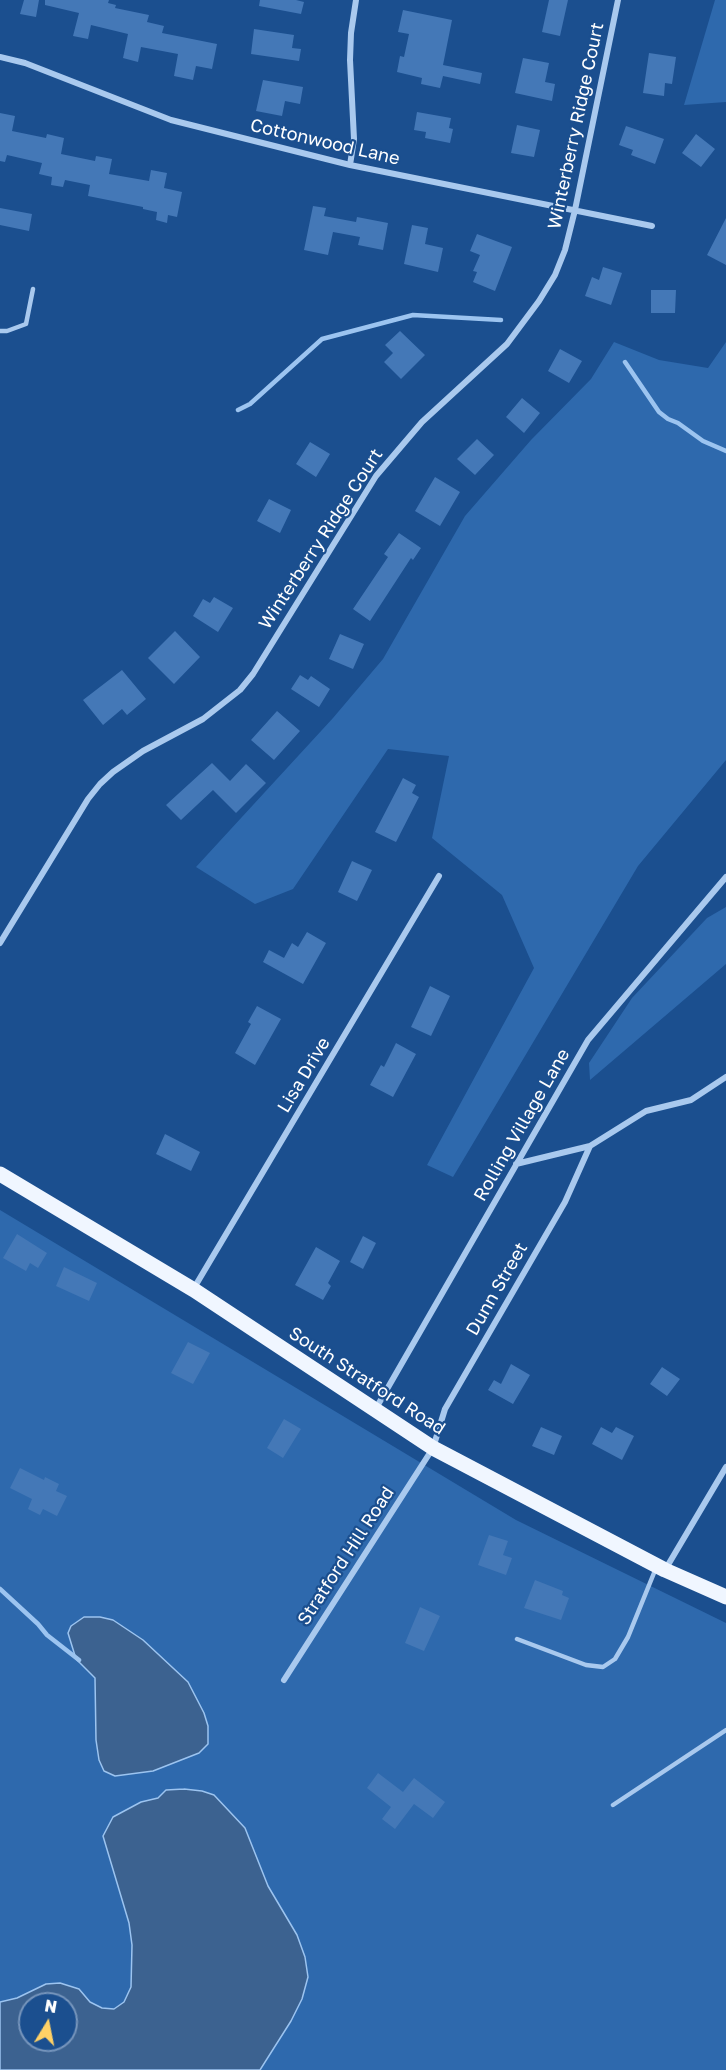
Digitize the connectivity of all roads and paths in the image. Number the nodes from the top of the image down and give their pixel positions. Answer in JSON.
{"nodes":[{"id":1,"x":356,"y":0,"type":"edge"},
{"id":2,"x":618,"y":0,"type":"edge"},
{"id":3,"x":0,"y":57,"type":"edge"},
{"id":4,"x":350,"y":165,"type":"junction"},
{"id":5,"x":575,"y":210,"type":"junction"},
{"id":6,"x":652,"y":226,"type":"dead end"},
{"id":7,"x":33,"y":289,"type":"dead end"},
{"id":8,"x":0,"y":331,"type":"edge"},
{"id":9,"x":439,"y":876,"type":"dead end"},
{"id":10,"x":726,"y":877,"type":"edge"},
{"id":11,"x":0,"y":943,"type":"edge"},
{"id":12,"x":726,"y":1077,"type":"edge"},
{"id":13,"x":590,"y":1146,"type":"junction"},
{"id":14,"x":516,"y":1164,"type":"junction"},
{"id":15,"x":0,"y":1174,"type":"edge"},
{"id":16,"x":194,"y":1290,"type":"junction"},
{"id":17,"x":375,"y":1410,"type":"junction"},
{"id":18,"x":433,"y":1448,"type":"junction"},
{"id":19,"x":726,"y":1467,"type":"edge"},
{"id":20,"x":661,"y":1568,"type":"junction"},
{"id":21,"x":726,"y":1597,"type":"edge"},
{"id":22,"x":517,"y":1639,"type":"dead end"},
{"id":23,"x":284,"y":1680,"type":"dead end"},
{"id":24,"x":726,"y":1730,"type":"edge"},
{"id":25,"x":613,"y":1804,"type":"dead end"}],
"edges":[{"from":1,"to":4,"type":"street"},
{"from":2,"to":5,"type":"street","name":"Winterberry Ridge Court"},
{"from":3,"to":4,"type":"street","name":"Cottonwood Lane"},
{"from":4,"to":5,"type":"street","name":"Cottonwood Lane"},
{"from":5,"to":6,"type":"street","name":"Cottonwood Lane"},
{"from":5,"to":11,"type":"street","name":"Winterberry Ridge Court"},
{"from":7,"to":8,"type":"lane"},
{"from":9,"to":16,"type":"street","name":"Lisa Drive"},
{"from":10,"to":14,"type":"street","name":"Rolling Village Lane"},
{"from":12,"to":13,"type":"street"},
{"from":13,"to":14,"type":"street"},
{"from":13,"to":18,"type":"street","name":"Dunn Street"},
{"from":14,"to":17,"type":"street","name":"Rolling Village Lane"},
{"from":15,"to":16,"type":"main road","name":"South Stratford Road"},
{"from":16,"to":17,"type":"main road","name":"South Stratford Road"},
{"from":17,"to":18,"type":"main road","name":"South Stratford Road"},
{"from":18,"to":20,"type":"main road","name":"South Stratford Road"},
{"from":18,"to":23,"type":"street","name":"Stratford Hill Road"},
{"from":19,"to":20,"type":"street"},
{"from":20,"to":21,"type":"main road","name":"South Stratford Road"},
{"from":20,"to":22,"type":"lane"},
{"from":24,"to":25,"type":"lane"}]}
